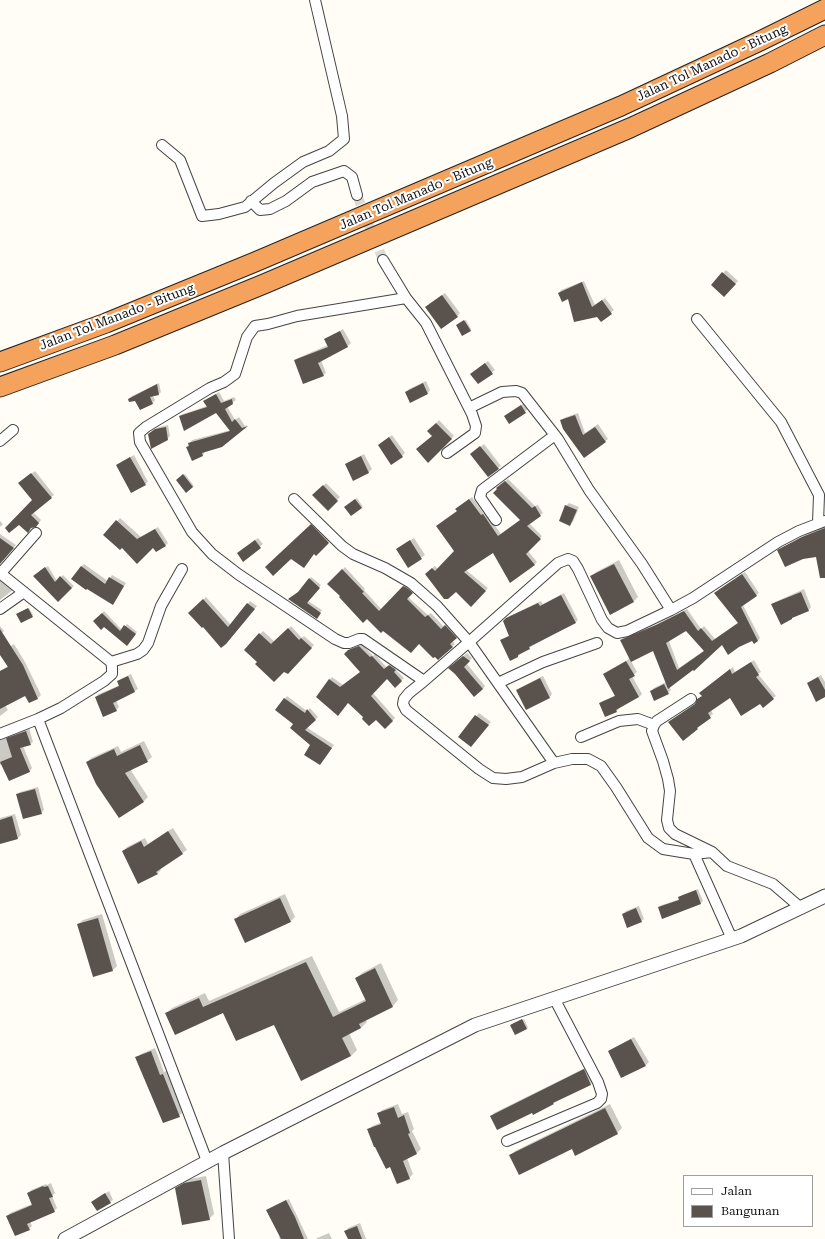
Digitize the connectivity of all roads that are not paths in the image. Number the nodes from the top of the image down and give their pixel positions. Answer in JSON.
{"nodes":[{"id":1,"x":315,"y":0,"type":"edge"},
{"id":2,"x":825,"y":9,"type":"edge"},
{"id":3,"x":825,"y":35,"type":"edge"},
{"id":4,"x":162,"y":145,"type":"dead end"},
{"id":5,"x":357,"y":196,"type":"tunnel mouth"},
{"id":6,"x":251,"y":201,"type":"junction"},
{"id":7,"x":383,"y":260,"type":"tunnel mouth"},
{"id":8,"x":406,"y":298,"type":"junction"},
{"id":9,"x":697,"y":319,"type":"dead end"},
{"id":10,"x":0,"y":362,"type":"edge"},
{"id":11,"x":0,"y":387,"type":"edge"},
{"id":12,"x":469,"y":408,"type":"junction"},
{"id":13,"x":13,"y":430,"type":"dead end"},
{"id":14,"x":555,"y":436,"type":"junction"},
{"id":15,"x":0,"y":440,"type":"edge"},
{"id":16,"x":448,"y":454,"type":"dead end"},
{"id":17,"x":294,"y":499,"type":"dead end"},
{"id":18,"x":496,"y":520,"type":"dead end"},
{"id":19,"x":821,"y":522,"type":"edge"},
{"id":20,"x":36,"y":533,"type":"dead end"},
{"id":21,"x":182,"y":569,"type":"dead end"},
{"id":22,"x":0,"y":574,"type":"edge"},
{"id":23,"x":24,"y":592,"type":"junction"},
{"id":24,"x":0,"y":609,"type":"edge"},
{"id":25,"x":671,"y":610,"type":"junction"},
{"id":26,"x":469,"y":642,"type":"junction"},
{"id":27,"x":597,"y":643,"type":"dead end"},
{"id":28,"x":111,"y":662,"type":"junction"},
{"id":29,"x":424,"y":680,"type":"junction"},
{"id":30,"x":498,"y":683,"type":"junction"},
{"id":31,"x":691,"y":699,"type":"dead end"},
{"id":32,"x":38,"y":719,"type":"junction"},
{"id":33,"x":654,"y":725,"type":"junction"},
{"id":34,"x":0,"y":734,"type":"edge"},
{"id":35,"x":581,"y":737,"type":"dead end"},
{"id":36,"x":554,"y":763,"type":"junction"},
{"id":37,"x":712,"y":852,"type":"junction"},
{"id":38,"x":694,"y":854,"type":"junction"},
{"id":39,"x":825,"y":896,"type":"edge"},
{"id":40,"x":801,"y":908,"type":"junction"},
{"id":41,"x":732,"y":939,"type":"junction"},
{"id":42,"x":554,"y":998,"type":"junction"},
{"id":43,"x":507,"y":1141,"type":"dead end"},
{"id":44,"x":223,"y":1153,"type":"junction"},
{"id":45,"x":207,"y":1161,"type":"junction"},
{"id":46,"x":66,"y":1239,"type":"edge"},
{"id":47,"x":229,"y":1239,"type":"edge"}],
"edges":[{"from":1,"to":6,"type":"street"},
{"from":2,"to":10,"type":"highway","name":"Jalan Tol Manado - Bitung"},
{"from":3,"to":11,"type":"highway","name":"Jalan Tol Manado - Bitung"},
{"from":4,"to":6,"type":"street"},
{"from":5,"to":6,"type":"street"},
{"from":7,"to":8,"type":"street"},
{"from":8,"to":12,"type":"street"},
{"from":8,"to":29,"type":"street"},
{"from":9,"to":19,"type":"street"},
{"from":12,"to":14,"type":"street"},
{"from":12,"to":16,"type":"street"},
{"from":13,"to":15,"type":"street"},
{"from":14,"to":18,"type":"street"},
{"from":14,"to":25,"type":"street"},
{"from":17,"to":26,"type":"street"},
{"from":19,"to":25,"type":"street"},
{"from":20,"to":22,"type":"street"},
{"from":21,"to":28,"type":"street"},
{"from":22,"to":23,"type":"street"},
{"from":23,"to":24,"type":"street"},
{"from":23,"to":28,"type":"street"},
{"from":25,"to":26,"type":"street"},
{"from":26,"to":29,"type":"street"},
{"from":26,"to":30,"type":"street"},
{"from":27,"to":30,"type":"street"},
{"from":28,"to":32,"type":"street"},
{"from":29,"to":36,"type":"street"},
{"from":30,"to":36,"type":"street"},
{"from":31,"to":33,"type":"street"},
{"from":32,"to":34,"type":"street"},
{"from":32,"to":45,"type":"street"},
{"from":33,"to":35,"type":"street"},
{"from":33,"to":37,"type":"street"},
{"from":36,"to":38,"type":"street"},
{"from":37,"to":38,"type":"street"},
{"from":37,"to":40,"type":"street"},
{"from":38,"to":41,"type":"street"},
{"from":39,"to":40,"type":"street"},
{"from":40,"to":41,"type":"street"},
{"from":41,"to":42,"type":"street"},
{"from":42,"to":43,"type":"street"},
{"from":42,"to":44,"type":"street"},
{"from":44,"to":45,"type":"street"},
{"from":44,"to":47,"type":"street"},
{"from":45,"to":46,"type":"street"}]}
